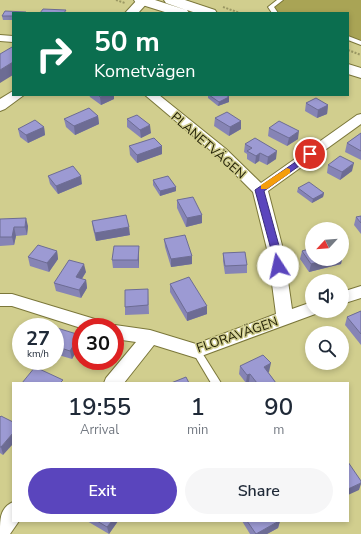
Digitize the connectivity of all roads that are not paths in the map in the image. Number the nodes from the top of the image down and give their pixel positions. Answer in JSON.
{"nodes":[{"id":1,"x":143,"y":0,"type":"edge"},
{"id":2,"x":171,"y":0,"type":"edge"},
{"id":3,"x":280,"y":0,"type":"edge"},
{"id":4,"x":132,"y":12,"type":"edge"},
{"id":5,"x":179,"y":12,"type":"edge"},
{"id":6,"x":207,"y":12,"type":"edge"},
{"id":7,"x":274,"y":12,"type":"edge"},
{"id":8,"x":0,"y":38,"type":"edge"},
{"id":9,"x":349,"y":38,"type":"edge"},
{"id":10,"x":12,"y":39,"type":"edge"},
{"id":11,"x":361,"y":43,"type":"edge"},
{"id":12,"x":349,"y":59,"type":"edge"},
{"id":13,"x":361,"y":63,"type":"edge"},
{"id":14,"x":349,"y":69,"type":"edge"},
{"id":15,"x":361,"y":73,"type":"edge"},
{"id":16,"x":15,"y":96,"type":"edge"},
{"id":17,"x":152,"y":96,"type":"edge"},
{"id":18,"x":0,"y":106,"type":"edge"},
{"id":19,"x":361,"y":118,"type":"edge"},
{"id":20,"x":260,"y":190,"type":"junction"},
{"id":21,"x":361,"y":292,"type":"edge"},
{"id":22,"x":349,"y":296,"type":"edge"},
{"id":23,"x":0,"y":300,"type":"edge"},
{"id":24,"x":305,"y":311,"type":"edge"},
{"id":25,"x":285,"y":318,"type":"junction"},
{"id":26,"x":72,"y":319,"type":"edge"},
{"id":27,"x":124,"y":333,"type":"edge"},
{"id":28,"x":150,"y":337,"type":"junction"},
{"id":29,"x":196,"y":351,"type":"junction"},
{"id":30,"x":114,"y":382,"type":"edge"},
{"id":31,"x":215,"y":382,"type":"edge"},
{"id":32,"x":12,"y":513,"type":"edge"},
{"id":33,"x":0,"y":529,"type":"edge"}],
"edges":[{"from":1,"to":4,"type":"street"},
{"from":1,"to":5,"type":"main road"},
{"from":2,"to":6,"type":"main road"},
{"from":3,"to":7,"type":"lane"},
{"from":8,"to":10,"type":"street"},
{"from":9,"to":11,"type":"lane"},
{"from":12,"to":13,"type":"main road"},
{"from":14,"to":15,"type":"main road"},
{"from":16,"to":18,"type":"street"},
{"from":17,"to":20,"type":"street","name":"PLANETVÄGEN"},
{"from":19,"to":20,"type":"street"},
{"from":20,"to":25,"type":"street"},
{"from":21,"to":22,"type":"street"},
{"from":23,"to":26,"type":"street"},
{"from":24,"to":25,"type":"street","name":"FLORAVÄGEN"},
{"from":25,"to":29,"type":"street","name":"FLORAVÄGEN"},
{"from":27,"to":28,"type":"street","name":"FLORAVÄGEN"},
{"from":28,"to":29,"type":"street","name":"FLORAVÄGEN"},
{"from":28,"to":30,"type":"street"},
{"from":29,"to":31,"type":"lane"},
{"from":32,"to":33,"type":"street"}]}
